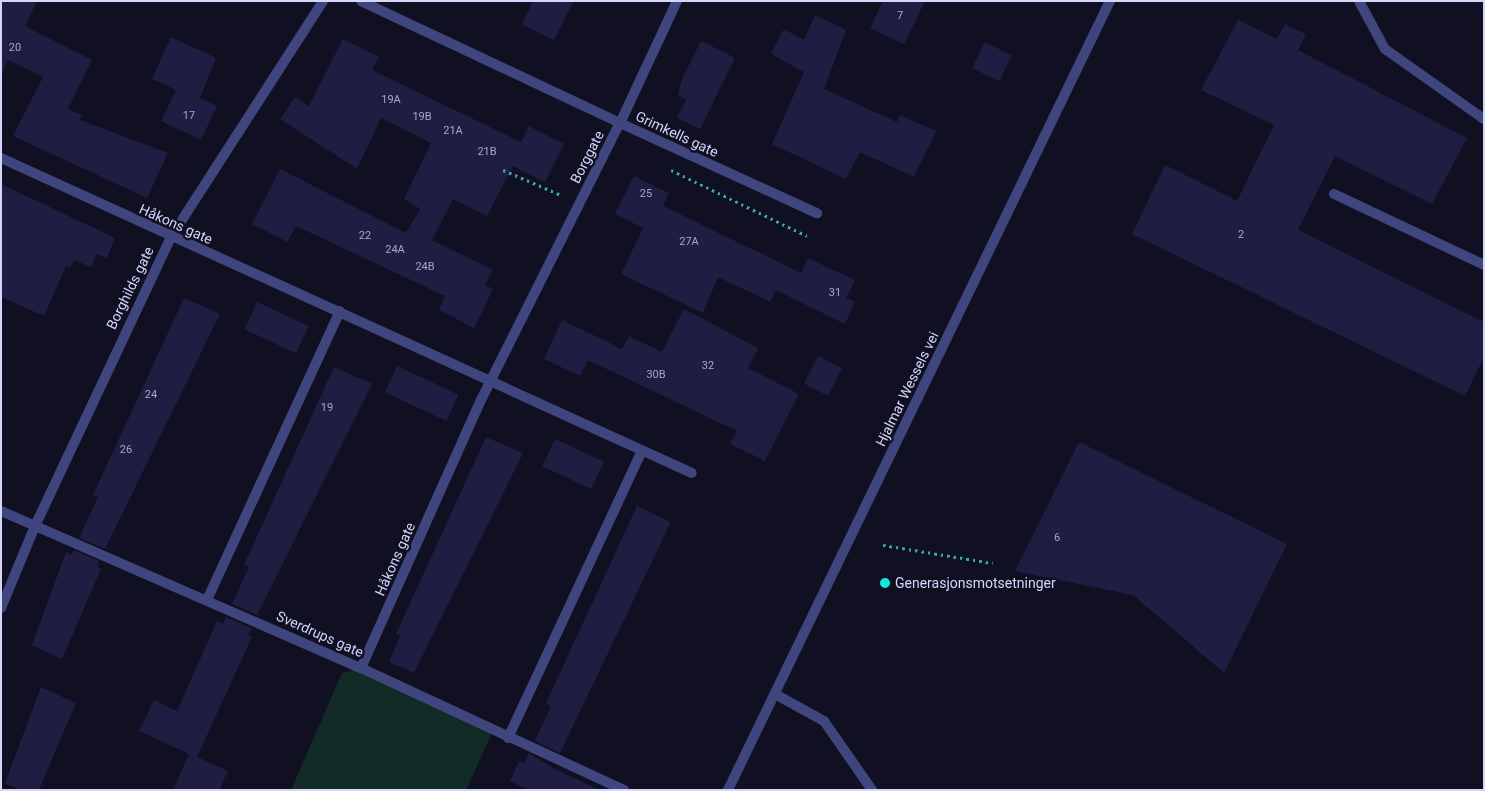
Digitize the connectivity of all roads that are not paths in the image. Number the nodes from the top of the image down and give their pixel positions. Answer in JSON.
{"nodes":[{"id":1,"x":323,"y":1,"type":"edge"},
{"id":2,"x":361,"y":1,"type":"edge"},
{"id":3,"x":677,"y":1,"type":"edge"},
{"id":4,"x":1110,"y":1,"type":"edge"},
{"id":5,"x":1359,"y":1,"type":"edge"},
{"id":6,"x":1484,"y":119,"type":"edge"},
{"id":7,"x":620,"y":123,"type":"junction"},
{"id":8,"x":1,"y":158,"type":"edge"},
{"id":9,"x":1334,"y":194,"type":"dead end"},
{"id":10,"x":817,"y":213,"type":"dead end"},
{"id":11,"x":171,"y":237,"type":"junction"},
{"id":12,"x":1484,"y":265,"type":"edge"},
{"id":13,"x":340,"y":311,"type":"junction"},
{"id":14,"x":490,"y":379,"type":"junction"},
{"id":15,"x":642,"y":451,"type":"junction"},
{"id":16,"x":692,"y":474,"type":"dead end"},
{"id":17,"x":1,"y":511,"type":"edge"},
{"id":18,"x":35,"y":526,"type":"junction"},
{"id":19,"x":207,"y":600,"type":"junction"},
{"id":20,"x":1,"y":608,"type":"edge"},
{"id":21,"x":361,"y":668,"type":"junction"},
{"id":22,"x":775,"y":694,"type":"junction"},
{"id":23,"x":508,"y":738,"type":"junction"},
{"id":24,"x":624,"y":790,"type":"edge"},
{"id":25,"x":728,"y":790,"type":"edge"},
{"id":26,"x":872,"y":790,"type":"edge"}],
"edges":[{"from":1,"to":11,"type":"street","name":"Borghilds gate"},
{"from":2,"to":7,"type":"street","name":"Borggate"},
{"from":3,"to":7,"type":"street","name":"Grimkells gate"},
{"from":4,"to":22,"type":"street","name":"Hjalmar Wessels vei"},
{"from":5,"to":6,"type":"street"},
{"from":7,"to":10,"type":"street","name":"Grimkells gate"},
{"from":7,"to":14,"type":"street","name":"Borggate"},
{"from":8,"to":11,"type":"street","name":"Håkons gate"},
{"from":9,"to":12,"type":"street"},
{"from":11,"to":13,"type":"street","name":"Håkons gate"},
{"from":11,"to":18,"type":"street","name":"Borghilds gate"},
{"from":13,"to":14,"type":"street","name":"Håkons gate"},
{"from":13,"to":19,"type":"street"},
{"from":14,"to":15,"type":"street","name":"Håkons gate"},
{"from":14,"to":21,"type":"street","name":"Håkons gate"},
{"from":15,"to":16,"type":"street","name":"Håkons gate"},
{"from":15,"to":23,"type":"street"},
{"from":17,"to":18,"type":"street","name":"Sverdrups gate"},
{"from":18,"to":19,"type":"street","name":"Sverdrups gate"},
{"from":18,"to":20,"type":"street","name":"Borghilds gate"},
{"from":19,"to":21,"type":"street","name":"Sverdrups gate"},
{"from":21,"to":23,"type":"street","name":"Sverdrups gate"},
{"from":22,"to":25,"type":"street","name":"Hjalmar Wessels vei"},
{"from":22,"to":26,"type":"street"},
{"from":23,"to":24,"type":"street","name":"Sverdrups gate"}]}
